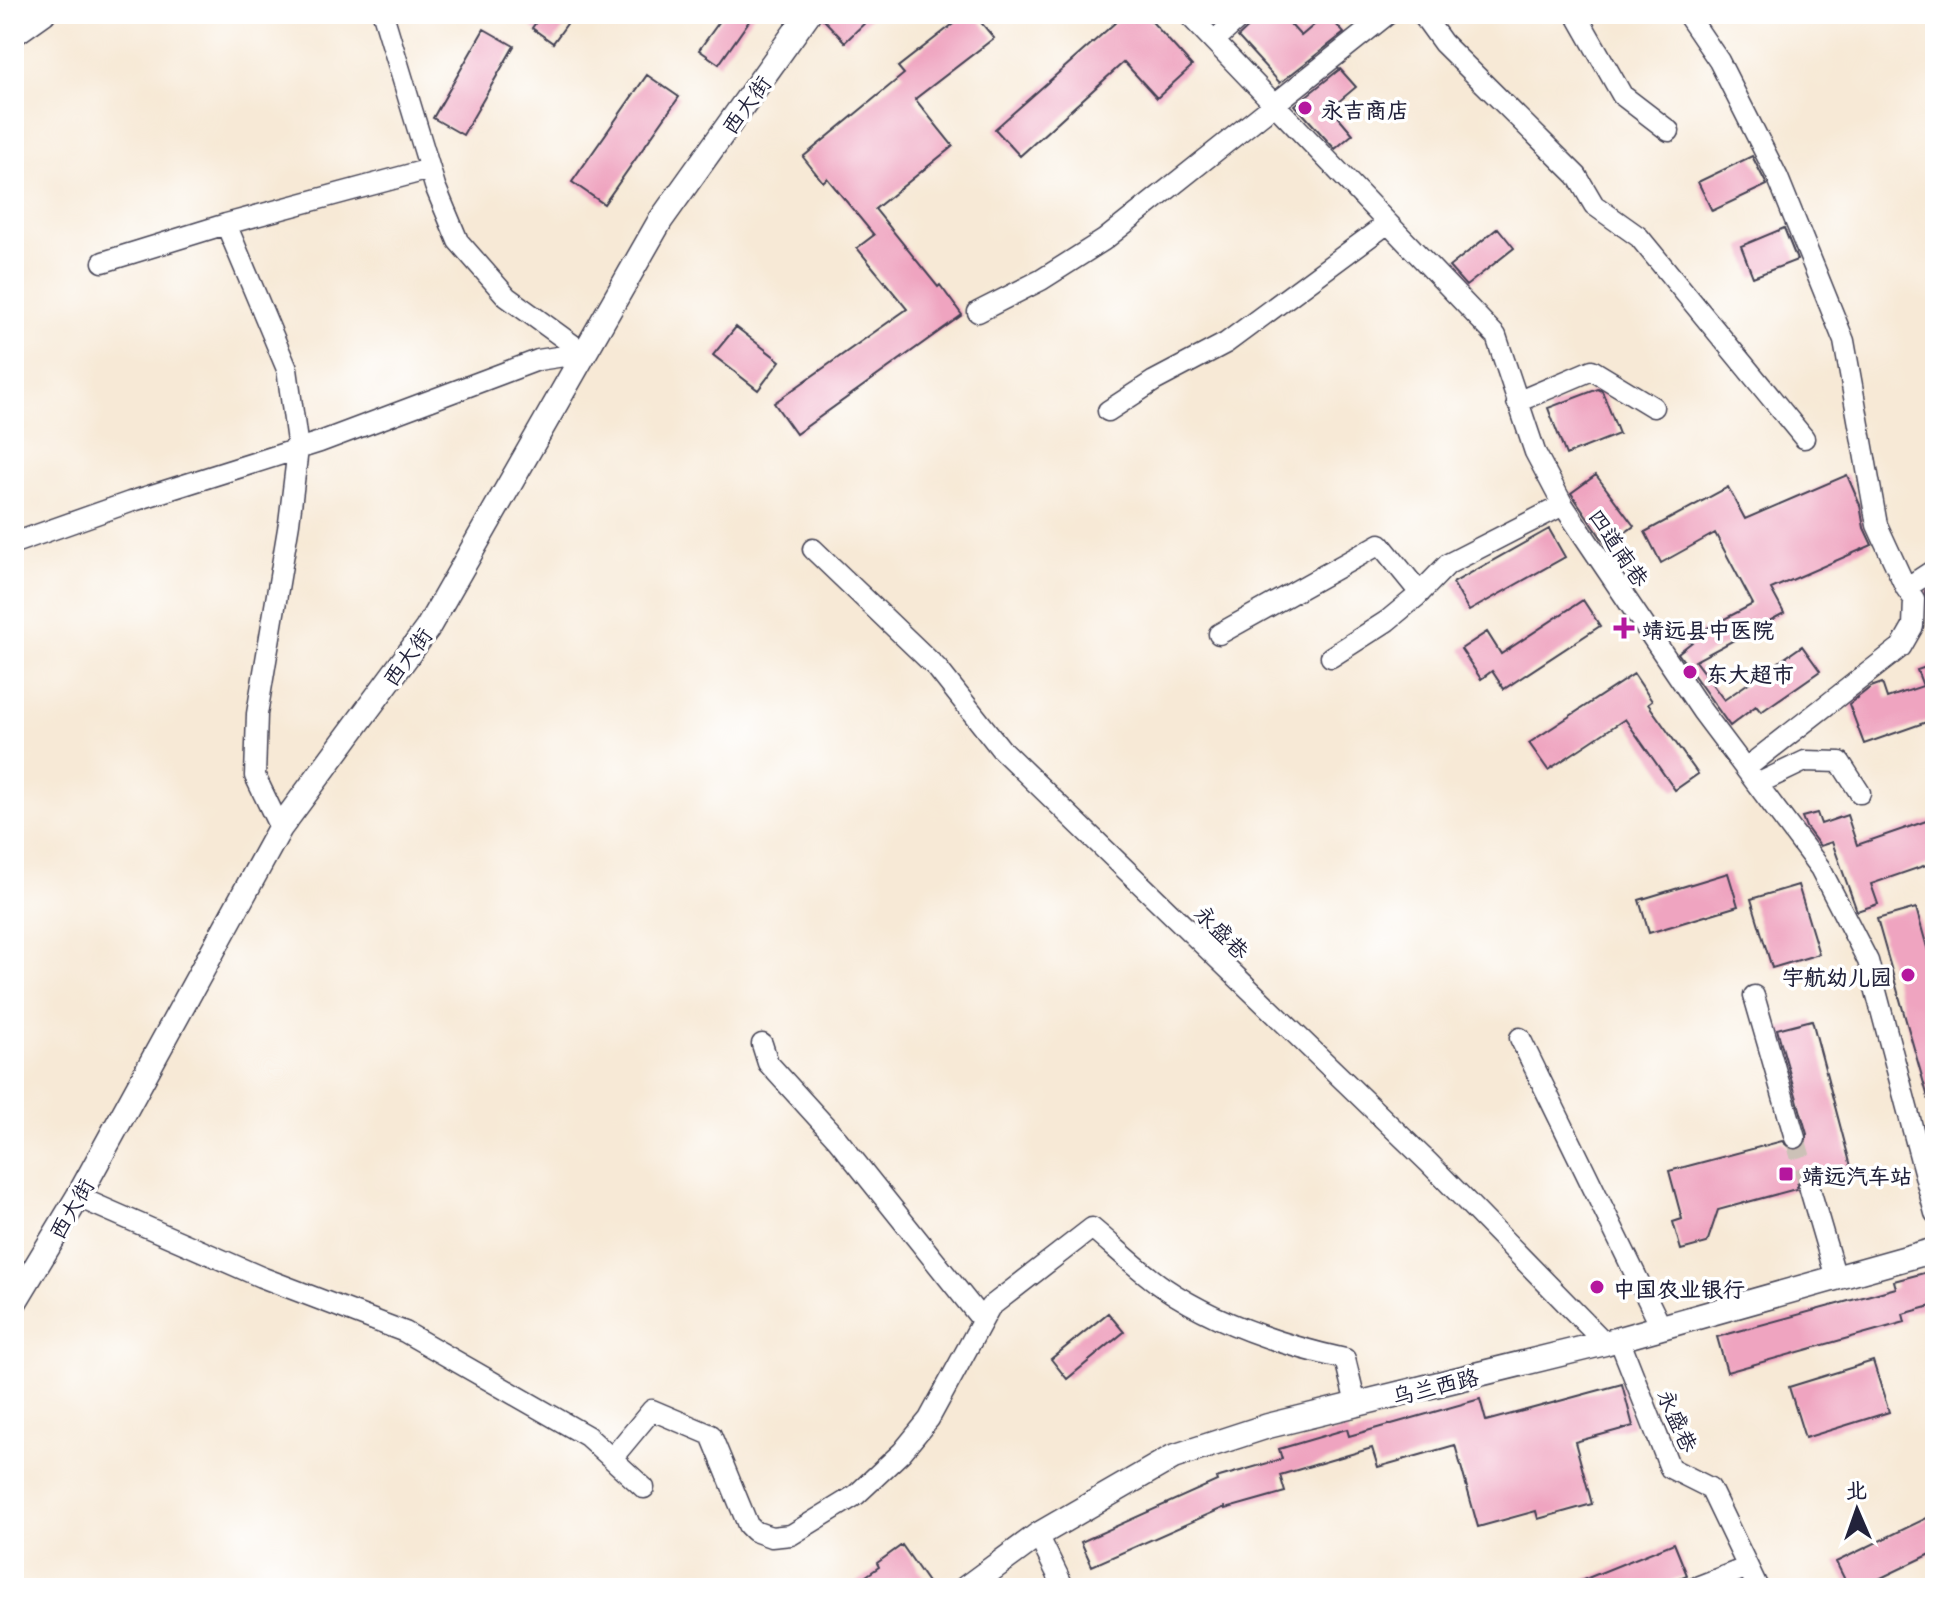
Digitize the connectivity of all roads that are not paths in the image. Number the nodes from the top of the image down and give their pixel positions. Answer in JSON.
{"nodes":[{"id":1,"x":45,"y":14,"type":"edge"},
{"id":2,"x":383,"y":14,"type":"edge"},
{"id":3,"x":808,"y":14,"type":"edge"},
{"id":4,"x":1188,"y":14,"type":"edge"},
{"id":5,"x":1244,"y":14,"type":"edge"},
{"id":6,"x":1388,"y":14,"type":"edge"},
{"id":7,"x":1422,"y":14,"type":"edge"},
{"id":8,"x":1576,"y":14,"type":"edge"},
{"id":9,"x":1687,"y":14,"type":"edge"},
{"id":10,"x":14,"y":36,"type":"edge"},
{"id":11,"x":1214,"y":41,"type":"junction"},
{"id":12,"x":1275,"y":104,"type":"junction"},
{"id":13,"x":1669,"y":131,"type":"dead end"},
{"id":14,"x":430,"y":169,"type":"junction"},
{"id":15,"x":1388,"y":223,"type":"junction"},
{"id":16,"x":226,"y":224,"type":"junction"},
{"id":17,"x":103,"y":262,"type":"dead end"},
{"id":18,"x":978,"y":312,"type":"dead end"},
{"id":19,"x":584,"y":353,"type":"junction"},
{"id":20,"x":1517,"y":402,"type":"junction"},
{"id":21,"x":1653,"y":407,"type":"dead end"},
{"id":22,"x":1108,"y":411,"type":"dead end"},
{"id":23,"x":1804,"y":438,"type":"dead end"},
{"id":24,"x":298,"y":449,"type":"junction"},
{"id":25,"x":1563,"y":505,"type":"junction"},
{"id":26,"x":14,"y":543,"type":"edge"},
{"id":27,"x":813,"y":549,"type":"dead end"},
{"id":28,"x":1935,"y":569,"type":"edge"},
{"id":29,"x":1906,"y":588,"type":"junction"},
{"id":30,"x":1420,"y":593,"type":"junction"},
{"id":31,"x":1219,"y":634,"type":"dead end"},
{"id":32,"x":1331,"y":657,"type":"dead end"},
{"id":33,"x":1752,"y":776,"type":"junction"},
{"id":34,"x":1860,"y":793,"type":"dead end"},
{"id":35,"x":280,"y":828,"type":"junction"},
{"id":36,"x":1754,"y":996,"type":"dead end"},
{"id":37,"x":1520,"y":1038,"type":"dead end"},
{"id":38,"x":762,"y":1044,"type":"dead end"},
{"id":39,"x":1795,"y":1138,"type":"tunnel mouth"},
{"id":40,"x":1809,"y":1186,"type":"tunnel mouth"},
{"id":41,"x":78,"y":1197,"type":"junction"},
{"id":42,"x":1935,"y":1213,"type":"edge"},
{"id":43,"x":1935,"y":1250,"type":"edge"},
{"id":44,"x":1836,"y":1278,"type":"junction"},
{"id":45,"x":14,"y":1303,"type":"edge"},
{"id":46,"x":982,"y":1320,"type":"junction"},
{"id":47,"x":1661,"y":1327,"type":"junction"},
{"id":48,"x":1612,"y":1341,"type":"junction"},
{"id":49,"x":1356,"y":1404,"type":"junction"},
{"id":50,"x":613,"y":1457,"type":"junction"},
{"id":51,"x":644,"y":1488,"type":"dead end"},
{"id":52,"x":1038,"y":1535,"type":"junction"},
{"id":53,"x":1748,"y":1567,"type":"junction"},
{"id":54,"x":966,"y":1588,"type":"edge"},
{"id":55,"x":1064,"y":1588,"type":"edge"},
{"id":56,"x":1694,"y":1588,"type":"edge"},
{"id":57,"x":1758,"y":1588,"type":"edge"}],
"edges":[{"from":1,"to":10,"type":"street"},
{"from":2,"to":14,"type":"street"},
{"from":3,"to":19,"type":"main road","name":"西大街"},
{"from":4,"to":11,"type":"street","name":"四道南巷"},
{"from":5,"to":11,"type":"street"},
{"from":6,"to":12,"type":"street"},
{"from":7,"to":23,"type":"street"},
{"from":8,"to":13,"type":"street"},
{"from":9,"to":29,"type":"street"},
{"from":11,"to":12,"type":"street","name":"四道南巷"},
{"from":12,"to":15,"type":"street","name":"四道南巷"},
{"from":12,"to":18,"type":"street"},
{"from":14,"to":16,"type":"street"},
{"from":14,"to":19,"type":"street"},
{"from":15,"to":20,"type":"street","name":"四道南巷"},
{"from":15,"to":22,"type":"street"},
{"from":16,"to":17,"type":"street"},
{"from":16,"to":24,"type":"street"},
{"from":19,"to":24,"type":"street"},
{"from":19,"to":35,"type":"main road","name":"西大街"},
{"from":20,"to":21,"type":"street"},
{"from":20,"to":25,"type":"street","name":"四道南巷"},
{"from":24,"to":26,"type":"street"},
{"from":24,"to":35,"type":"street"},
{"from":25,"to":30,"type":"street"},
{"from":25,"to":33,"type":"street","name":"四道南巷"},
{"from":27,"to":48,"type":"street","name":"永盛巷"},
{"from":28,"to":29,"type":"street"},
{"from":29,"to":33,"type":"street"},
{"from":30,"to":31,"type":"street"},
{"from":30,"to":32,"type":"street"},
{"from":33,"to":34,"type":"street"},
{"from":33,"to":42,"type":"street","name":"四道南巷"},
{"from":35,"to":41,"type":"main road","name":"西大街"},
{"from":36,"to":39,"type":"street"},
{"from":37,"to":47,"type":"street"},
{"from":38,"to":46,"type":"street"},
{"from":40,"to":44,"type":"street"},
{"from":41,"to":45,"type":"main road","name":"西大街"},
{"from":41,"to":50,"type":"street"},
{"from":43,"to":44,"type":"main road","name":"乌兰西路"},
{"from":44,"to":47,"type":"main road","name":"乌兰西路"},
{"from":46,"to":49,"type":"street"},
{"from":46,"to":50,"type":"street"},
{"from":47,"to":48,"type":"main road","name":"乌兰西路"},
{"from":48,"to":49,"type":"main road","name":"乌兰西路"},
{"from":48,"to":53,"type":"street","name":"永盛巷"},
{"from":49,"to":52,"type":"main road","name":"乌兰西路"},
{"from":50,"to":51,"type":"street"},
{"from":52,"to":54,"type":"main road","name":"乌兰西路"},
{"from":52,"to":55,"type":"street"},
{"from":53,"to":56,"type":"street"},
{"from":53,"to":57,"type":"street","name":"永盛巷"}]}
